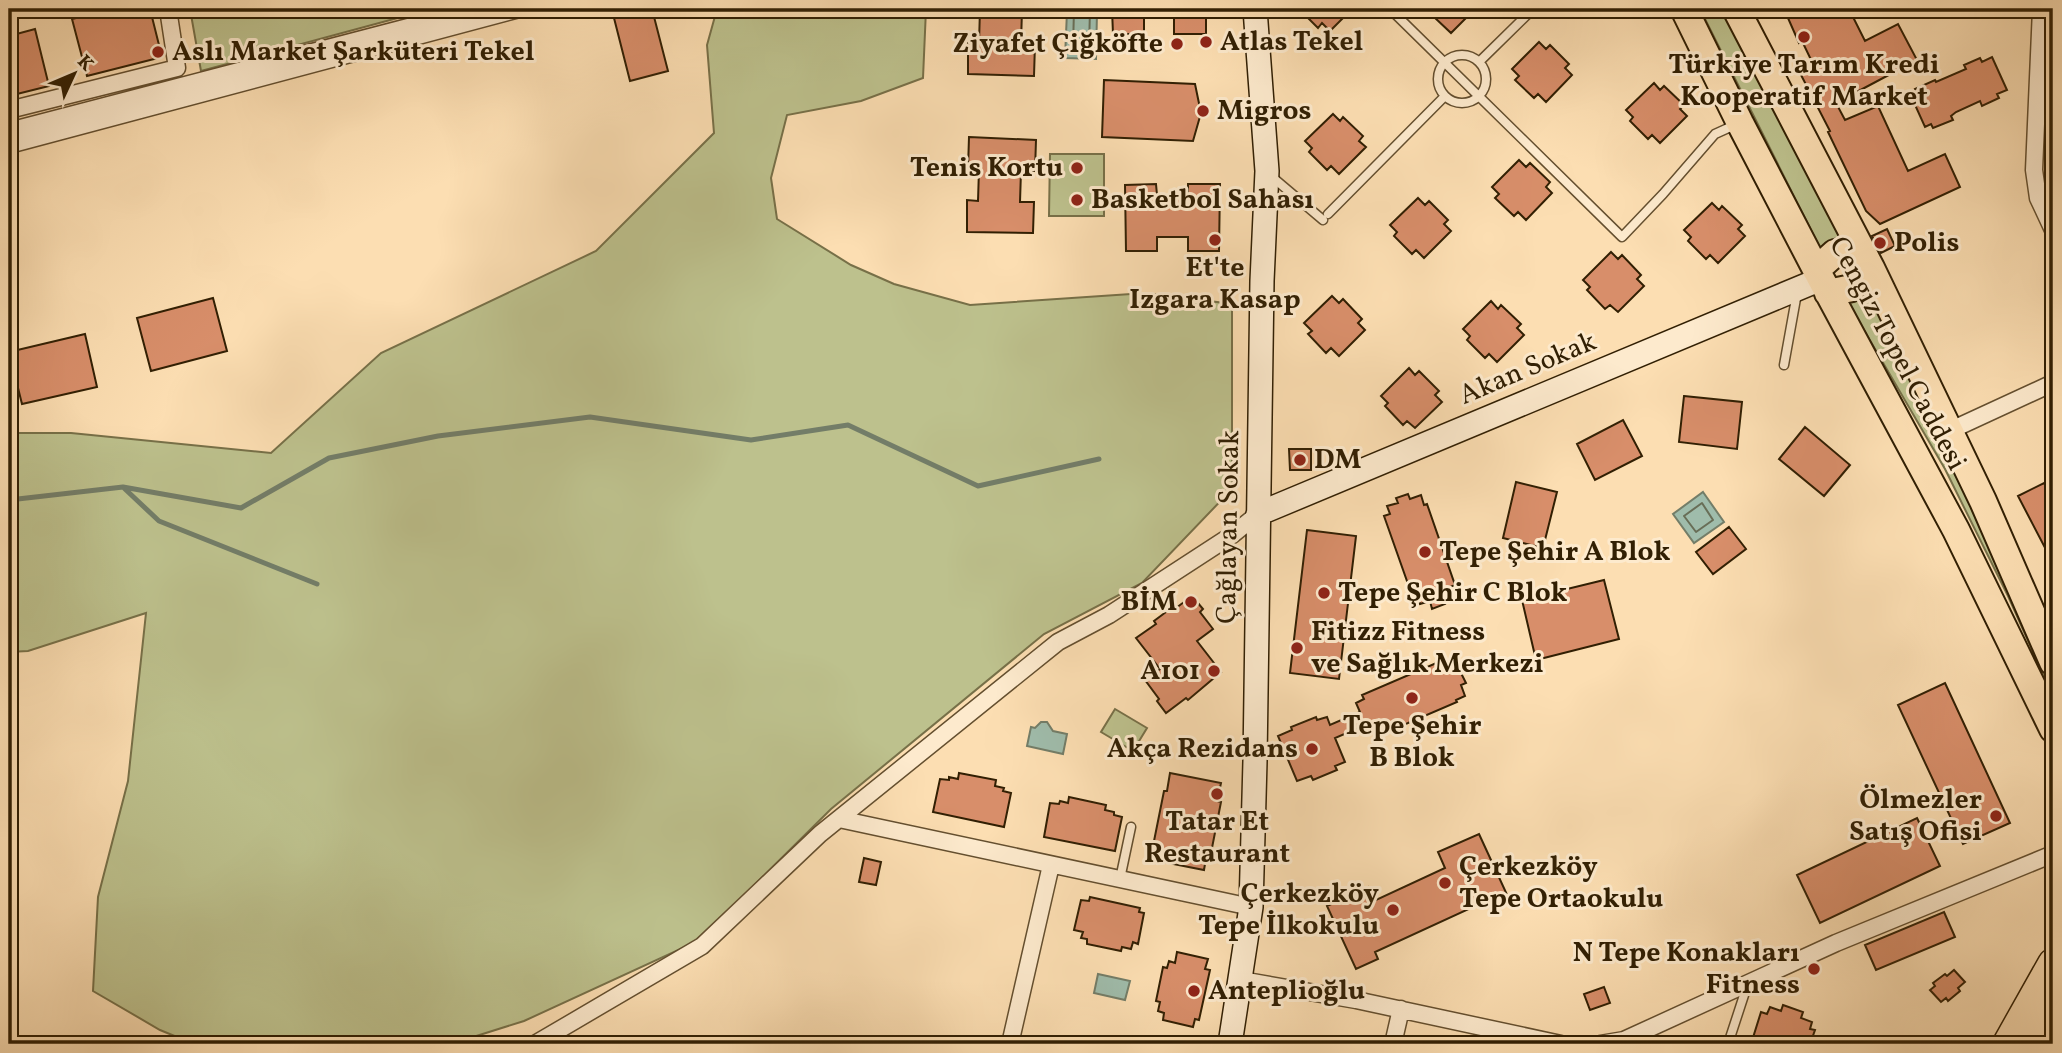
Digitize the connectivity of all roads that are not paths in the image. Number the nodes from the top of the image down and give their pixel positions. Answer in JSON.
{"nodes":[{"id":1,"x":168,"y":9,"type":"edge"},
{"id":2,"x":478,"y":9,"type":"edge"},
{"id":3,"x":519,"y":9,"type":"edge"},
{"id":4,"x":1255,"y":9,"type":"edge"},
{"id":5,"x":1390,"y":9,"type":"edge"},
{"id":6,"x":1533,"y":9,"type":"edge"},
{"id":7,"x":1684,"y":9,"type":"edge"},
{"id":8,"x":1736,"y":9,"type":"edge"},
{"id":9,"x":2041,"y":9,"type":"edge"},
{"id":10,"x":2047,"y":29,"type":"edge"},
{"id":11,"x":1444,"y":62,"type":"junction"},
{"id":12,"x":1479,"y":62,"type":"junction"},
{"id":13,"x":1444,"y":97,"type":"junction"},
{"id":14,"x":1479,"y":97,"type":"junction"},
{"id":15,"x":9,"y":110,"type":"edge"},
{"id":16,"x":1740,"y":123,"type":"junction"},
{"id":17,"x":9,"y":131,"type":"edge"},
{"id":18,"x":9,"y":145,"type":"edge"},
{"id":19,"x":1266,"y":172,"type":"junction"},
{"id":20,"x":2053,"y":230,"type":"edge"},
{"id":21,"x":1866,"y":258,"type":"junction"},
{"id":22,"x":1816,"y":283,"type":"junction"},
{"id":23,"x":1784,"y":365,"type":"dead end"},
{"id":24,"x":2053,"y":383,"type":"edge"},
{"id":25,"x":1950,"y":431,"type":"junction"},
{"id":26,"x":1258,"y":514,"type":"junction"},
{"id":27,"x":2053,"y":662,"type":"edge"},
{"id":28,"x":2053,"y":729,"type":"edge"},
{"id":29,"x":839,"y":819,"type":"junction"},
{"id":30,"x":1131,"y":827,"type":"dead end"},
{"id":31,"x":2053,"y":854,"type":"edge"},
{"id":32,"x":1051,"y":864,"type":"junction"},
{"id":33,"x":1120,"y":879,"type":"junction"},
{"id":34,"x":1251,"y":907,"type":"junction"},
{"id":35,"x":2053,"y":964,"type":"edge"},
{"id":36,"x":1241,"y":980,"type":"junction"},
{"id":37,"x":1748,"y":983,"type":"junction"},
{"id":38,"x":1401,"y":1009,"type":"junction"},
{"id":39,"x":2053,"y":1011,"type":"edge"},
{"id":40,"x":1623,"y":1042,"type":"edge"},
{"id":41,"x":535,"y":1044,"type":"edge"},
{"id":42,"x":1010,"y":1044,"type":"edge"},
{"id":43,"x":1230,"y":1044,"type":"edge"},
{"id":44,"x":1393,"y":1044,"type":"edge"},
{"id":45,"x":1560,"y":1044,"type":"edge"},
{"id":46,"x":1600,"y":1044,"type":"edge"},
{"id":47,"x":1728,"y":1044,"type":"edge"},
{"id":48,"x":2008,"y":1044,"type":"edge"},
{"id":49,"x":2036,"y":1044,"type":"edge"}],
"edges":[{"from":1,"to":15,"type":"street"},
{"from":2,"to":17,"type":"street"},
{"from":3,"to":18,"type":"street"},
{"from":4,"to":19,"type":"street","name":"Çağlayan Sokak"},
{"from":5,"to":11,"type":"lane"},
{"from":6,"to":12,"type":"lane"},
{"from":7,"to":16,"type":"main road","name":"Cengiz Topel Caddesi"},
{"from":8,"to":21,"type":"main road"},
{"from":9,"to":10,"type":"street"},
{"from":10,"to":20,"type":"street"},
{"from":11,"to":12,"type":"lane"},
{"from":11,"to":13,"type":"lane"},
{"from":11,"to":14,"type":"lane"},
{"from":12,"to":14,"type":"lane"},
{"from":13,"to":14,"type":"lane"},
{"from":13,"to":19,"type":"lane"},
{"from":14,"to":16,"type":"lane"},
{"from":16,"to":22,"type":"main road","name":"Cengiz Topel Caddesi"},
{"from":19,"to":26,"type":"street","name":"Çağlayan Sokak"},
{"from":21,"to":22,"type":"main road"},
{"from":21,"to":22,"type":"main road"},
{"from":21,"to":25,"type":"main road"},
{"from":22,"to":23,"type":"lane"},
{"from":22,"to":26,"type":"street","name":"Akan Sokak"},
{"from":22,"to":28,"type":"main road","name":"Cengiz Topel Caddesi"},
{"from":24,"to":25,"type":"street"},
{"from":25,"to":27,"type":"main road"},
{"from":26,"to":29,"type":"street"},
{"from":26,"to":34,"type":"street","name":"Çağlayan Sokak"},
{"from":29,"to":32,"type":"street"},
{"from":29,"to":41,"type":"street"},
{"from":30,"to":33,"type":"lane"},
{"from":31,"to":37,"type":"street"},
{"from":32,"to":33,"type":"street"},
{"from":32,"to":42,"type":"street"},
{"from":33,"to":34,"type":"street"},
{"from":34,"to":36,"type":"street","name":"Çağlayan Sokak"},
{"from":35,"to":48,"type":"highway"},
{"from":36,"to":38,"type":"street"},
{"from":36,"to":43,"type":"street","name":"Çağlayan Sokak"},
{"from":37,"to":40,"type":"street"},
{"from":37,"to":47,"type":"lane"},
{"from":38,"to":44,"type":"street"},
{"from":38,"to":45,"type":"street"},
{"from":39,"to":49,"type":"highway"},
{"from":40,"to":46,"type":"street"}]}
